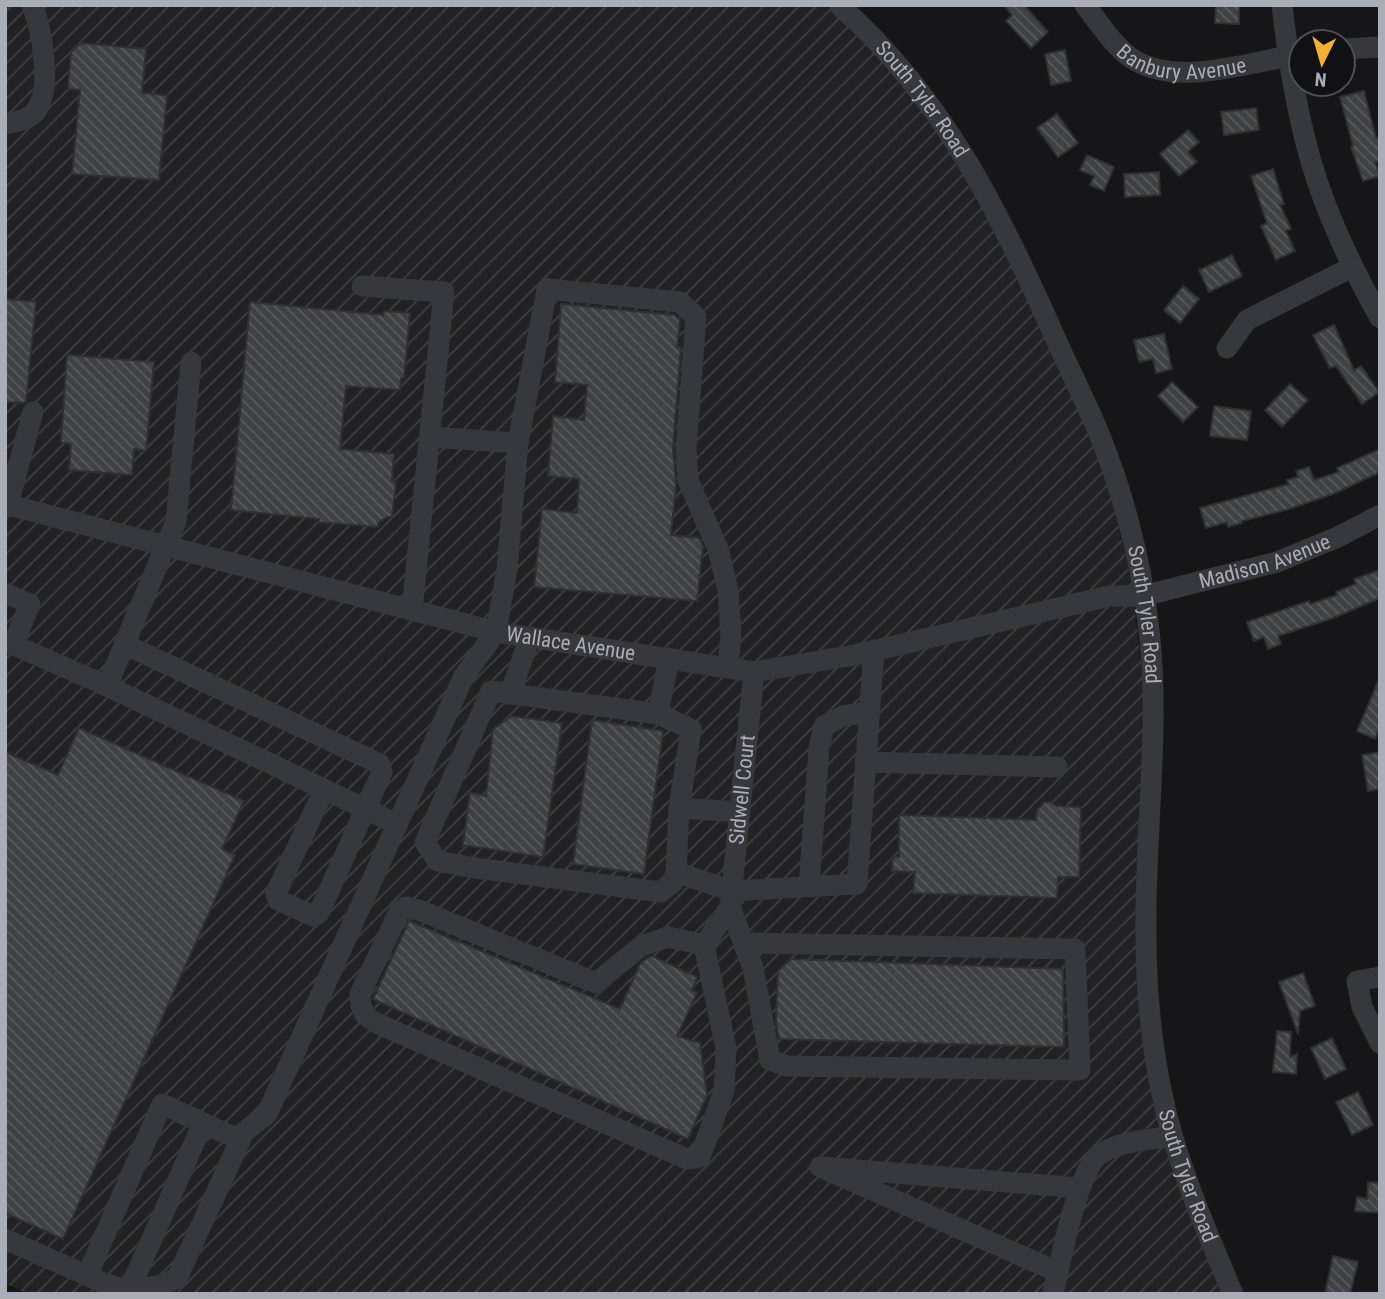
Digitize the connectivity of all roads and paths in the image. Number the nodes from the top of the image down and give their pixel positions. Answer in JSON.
{"nodes":[{"id":1,"x":32,"y":5,"type":"edge"},
{"id":2,"x":839,"y":5,"type":"edge"},
{"id":3,"x":1085,"y":5,"type":"edge"},
{"id":4,"x":1282,"y":5,"type":"edge"},
{"id":5,"x":1288,"y":28,"type":"edge"},
{"id":6,"x":1380,"y":47,"type":"edge"},
{"id":7,"x":1357,"y":48,"type":"edge"},
{"id":8,"x":1287,"y":56,"type":"edge"},
{"id":9,"x":1300,"y":98,"type":"edge"},
{"id":10,"x":5,"y":124,"type":"edge"},
{"id":11,"x":1352,"y":267,"type":"junction"},
{"id":12,"x":362,"y":286,"type":"dead end"},
{"id":13,"x":1380,"y":318,"type":"edge"},
{"id":14,"x":1227,"y":348,"type":"dead end"},
{"id":15,"x":191,"y":362,"type":"dead end"},
{"id":16,"x":33,"y":412,"type":"dead end"},
{"id":17,"x":430,"y":437,"type":"junction"},
{"id":18,"x":518,"y":443,"type":"junction"},
{"id":19,"x":6,"y":504,"type":"edge"},
{"id":20,"x":1380,"y":515,"type":"edge"},
{"id":21,"x":164,"y":546,"type":"junction"},
{"id":22,"x":5,"y":593,"type":"edge"},
{"id":23,"x":1143,"y":596,"type":"junction"},
{"id":24,"x":412,"y":611,"type":"junction"},
{"id":25,"x":496,"y":632,"type":"junction"},
{"id":26,"x":530,"y":637,"type":"junction"},
{"id":27,"x":9,"y":643,"type":"edge"},
{"id":28,"x":124,"y":644,"type":"junction"},
{"id":29,"x":873,"y":650,"type":"junction"},
{"id":30,"x":669,"y":658,"type":"junction"},
{"id":31,"x":727,"y":666,"type":"junction"},
{"id":32,"x":754,"y":672,"type":"junction"},
{"id":33,"x":107,"y":686,"type":"junction"},
{"id":34,"x":510,"y":694,"type":"junction"},
{"id":35,"x":869,"y":712,"type":"junction"},
{"id":36,"x":658,"y":714,"type":"junction"},
{"id":37,"x":866,"y":762,"type":"junction"},
{"id":38,"x":1057,"y":767,"type":"dead end"},
{"id":39,"x":324,"y":790,"type":"junction"},
{"id":40,"x":679,"y":807,"type":"junction"},
{"id":41,"x":366,"y":809,"type":"junction"},
{"id":42,"x":740,"y":812,"type":"junction"},
{"id":43,"x":397,"y":824,"type":"junction"},
{"id":44,"x":676,"y":872,"type":"junction"},
{"id":45,"x":809,"y":887,"type":"junction"},
{"id":46,"x":731,"y":899,"type":"junction"},
{"id":47,"x":744,"y":943,"type":"junction"},
{"id":48,"x":704,"y":945,"type":"junction"},
{"id":49,"x":1380,"y":976,"type":"edge"},
{"id":50,"x":1380,"y":1043,"type":"edge"},
{"id":51,"x":202,"y":1123,"type":"junction"},
{"id":52,"x":1172,"y":1136,"type":"junction"},
{"id":53,"x":240,"y":1140,"type":"junction"},
{"id":54,"x":1080,"y":1188,"type":"junction"},
{"id":55,"x":5,"y":1239,"type":"edge"},
{"id":56,"x":1058,"y":1272,"type":"junction"},
{"id":57,"x":87,"y":1276,"type":"junction"},
{"id":58,"x":129,"y":1292,"type":"junction"},
{"id":59,"x":1053,"y":1294,"type":"edge"},
{"id":60,"x":1233,"y":1294,"type":"edge"}],
"edges":[{"from":1,"to":10,"type":"street"},
{"from":2,"to":23,"type":"street","name":"South Tyler Road"},
{"from":3,"to":8,"type":"street","name":"Banbury Avenue"},
{"from":4,"to":5,"type":"street"},
{"from":6,"to":7,"type":"street"},
{"from":9,"to":11,"type":"street"},
{"from":11,"to":13,"type":"street"},
{"from":11,"to":14,"type":"street"},
{"from":12,"to":17,"type":"street"},
{"from":15,"to":21,"type":"street"},
{"from":16,"to":19,"type":"street"},
{"from":17,"to":18,"type":"street"},
{"from":17,"to":24,"type":"street"},
{"from":18,"to":25,"type":"street"},
{"from":18,"to":31,"type":"street"},
{"from":19,"to":21,"type":"street","name":"Wallace Avenue"},
{"from":20,"to":23,"type":"street","name":"Madison Avenue"},
{"from":21,"to":24,"type":"street","name":"Wallace Avenue"},
{"from":21,"to":28,"type":"street"},
{"from":22,"to":27,"type":"street"},
{"from":23,"to":29,"type":"street","name":"Wallace Avenue"},
{"from":23,"to":52,"type":"street","name":"South Tyler Road"},
{"from":24,"to":25,"type":"street","name":"Wallace Avenue"},
{"from":25,"to":26,"type":"street","name":"Wallace Avenue"},
{"from":25,"to":43,"type":"street"},
{"from":26,"to":30,"type":"street","name":"Wallace Avenue"},
{"from":26,"to":34,"type":"street"},
{"from":27,"to":33,"type":"street"},
{"from":28,"to":33,"type":"street"},
{"from":28,"to":41,"type":"street"},
{"from":29,"to":32,"type":"street","name":"Wallace Avenue"},
{"from":29,"to":35,"type":"street"},
{"from":30,"to":31,"type":"street","name":"Wallace Avenue"},
{"from":30,"to":36,"type":"street"},
{"from":31,"to":32,"type":"street","name":"Wallace Avenue"},
{"from":32,"to":42,"type":"street","name":"Sidwell Court"},
{"from":33,"to":39,"type":"street"},
{"from":34,"to":36,"type":"street"},
{"from":34,"to":44,"type":"street"},
{"from":35,"to":37,"type":"street"},
{"from":35,"to":45,"type":"street"},
{"from":36,"to":40,"type":"street"},
{"from":37,"to":38,"type":"street"},
{"from":37,"to":45,"type":"street"},
{"from":39,"to":41,"type":"street"},
{"from":39,"to":41,"type":"street"},
{"from":40,"to":42,"type":"street"},
{"from":40,"to":44,"type":"street"},
{"from":41,"to":43,"type":"street"},
{"from":42,"to":46,"type":"street","name":"Sidwell Court"},
{"from":43,"to":53,"type":"street"},
{"from":44,"to":46,"type":"street"},
{"from":45,"to":46,"type":"street"},
{"from":46,"to":47,"type":"street"},
{"from":46,"to":48,"type":"street"},
{"from":47,"to":47,"type":"street"},
{"from":48,"to":48,"type":"street"},
{"from":49,"to":50,"type":"street"},
{"from":51,"to":53,"type":"street"},
{"from":51,"to":57,"type":"street"},
{"from":51,"to":58,"type":"street"},
{"from":52,"to":54,"type":"street"},
{"from":52,"to":60,"type":"street","name":"South Tyler Road"},
{"from":53,"to":58,"type":"street"},
{"from":54,"to":56,"type":"street"},
{"from":54,"to":56,"type":"street"},
{"from":55,"to":57,"type":"street"},
{"from":56,"to":59,"type":"street"},
{"from":57,"to":58,"type":"street"}]}
